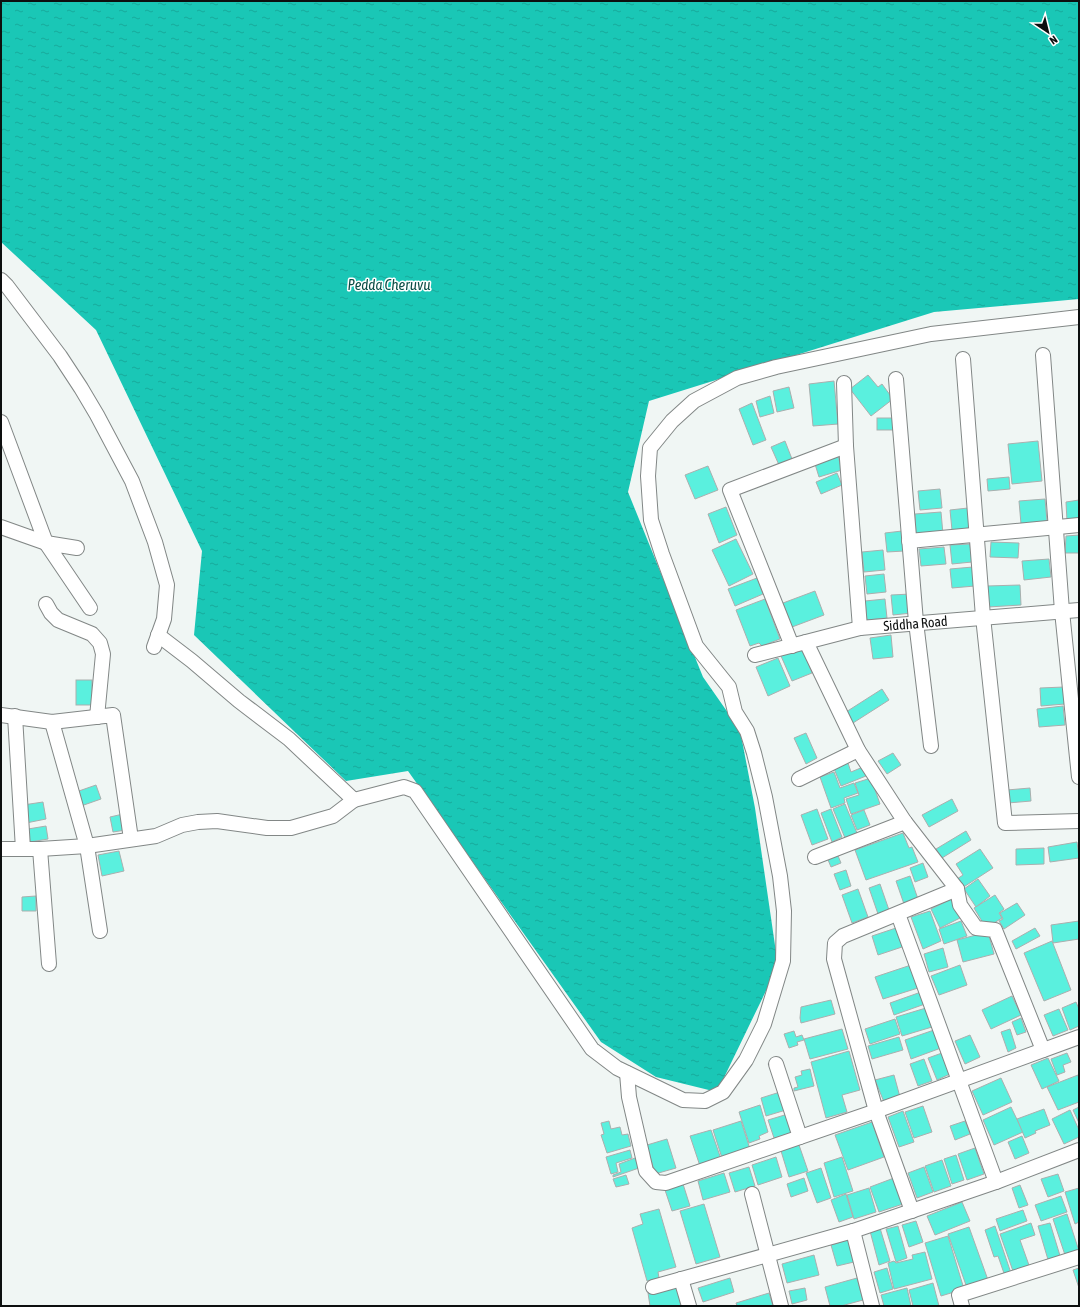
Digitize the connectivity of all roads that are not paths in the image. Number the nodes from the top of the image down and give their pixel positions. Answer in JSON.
{"nodes":[{"id":1,"x":1,"y":280,"type":"edge"},
{"id":2,"x":1079,"y":317,"type":"edge"},
{"id":3,"x":1043,"y":355,"type":"dead end"},
{"id":4,"x":963,"y":360,"type":"dead end"},
{"id":5,"x":896,"y":379,"type":"dead end"},
{"id":6,"x":844,"y":383,"type":"dead end"},
{"id":7,"x":1,"y":422,"type":"edge"},
{"id":8,"x":846,"y":446,"type":"junction"},
{"id":9,"x":1079,"y":525,"type":"edge"},
{"id":10,"x":1055,"y":526,"type":"junction"},
{"id":11,"x":1,"y":527,"type":"edge"},
{"id":12,"x":977,"y":535,"type":"junction"},
{"id":13,"x":909,"y":541,"type":"junction"},
{"id":14,"x":46,"y":543,"type":"junction"},
{"id":15,"x":77,"y":548,"type":"dead end"},
{"id":16,"x":46,"y":604,"type":"dead end"},
{"id":17,"x":90,"y":608,"type":"dead end"},
{"id":18,"x":1079,"y":610,"type":"edge"},
{"id":19,"x":1062,"y":612,"type":"junction"},
{"id":20,"x":983,"y":617,"type":"junction"},
{"id":21,"x":916,"y":622,"type":"junction"},
{"id":22,"x":860,"y":628,"type":"junction"},
{"id":23,"x":806,"y":642,"type":"junction"},
{"id":24,"x":792,"y":646,"type":"junction"},
{"id":25,"x":754,"y":655,"type":"dead end"},
{"id":26,"x":1,"y":715,"type":"edge"},
{"id":27,"x":15,"y":716,"type":"junction"},
{"id":28,"x":97,"y":717,"type":"junction"},
{"id":29,"x":52,"y":722,"type":"junction"},
{"id":30,"x":931,"y":746,"type":"dead end"},
{"id":31,"x":858,"y":750,"type":"junction"},
{"id":32,"x":1079,"y":777,"type":"edge"},
{"id":33,"x":799,"y":779,"type":"dead end"},
{"id":34,"x":354,"y":800,"type":"junction"},
{"id":35,"x":1079,"y":821,"type":"edge"},
{"id":36,"x":905,"y":822,"type":"junction"},
{"id":37,"x":131,"y":839,"type":"junction"},
{"id":38,"x":87,"y":846,"type":"junction"},
{"id":39,"x":1,"y":849,"type":"edge"},
{"id":40,"x":23,"y":849,"type":"junction"},
{"id":41,"x":40,"y":849,"type":"junction"},
{"id":42,"x":815,"y":857,"type":"dead end"},
{"id":43,"x":957,"y":889,"type":"junction"},
{"id":44,"x":898,"y":914,"type":"junction"},
{"id":45,"x":100,"y":931,"type":"dead end"},
{"id":46,"x":49,"y":964,"type":"dead end"},
{"id":47,"x":1079,"y":1037,"type":"edge"},
{"id":48,"x":1043,"y":1050,"type":"junction"},
{"id":49,"x":776,"y":1064,"type":"dead end"},
{"id":50,"x":626,"y":1073,"type":"junction"},
{"id":51,"x":960,"y":1081,"type":"junction"},
{"id":52,"x":876,"y":1111,"type":"junction"},
{"id":53,"x":800,"y":1137,"type":"junction"},
{"id":54,"x":1079,"y":1150,"type":"edge"},
{"id":55,"x":996,"y":1182,"type":"junction"},
{"id":56,"x":752,"y":1194,"type":"dead end"},
{"id":57,"x":912,"y":1211,"type":"junction"},
{"id":58,"x":852,"y":1231,"type":"junction"},
{"id":59,"x":768,"y":1254,"type":"junction"},
{"id":60,"x":1079,"y":1257,"type":"edge"},
{"id":61,"x":681,"y":1279,"type":"junction"},
{"id":62,"x":653,"y":1287,"type":"dead end"},
{"id":63,"x":689,"y":1306,"type":"edge"},
{"id":64,"x":781,"y":1306,"type":"edge"},
{"id":65,"x":872,"y":1306,"type":"edge"},
{"id":66,"x":962,"y":1306,"type":"edge"}],
"edges":[{"from":1,"to":34,"type":"street"},
{"from":2,"to":50,"type":"street"},
{"from":3,"to":10,"type":"street"},
{"from":4,"to":12,"type":"street"},
{"from":5,"to":13,"type":"street"},
{"from":6,"to":8,"type":"street"},
{"from":7,"to":14,"type":"street"},
{"from":8,"to":22,"type":"street"},
{"from":8,"to":24,"type":"street"},
{"from":9,"to":10,"type":"street"},
{"from":10,"to":12,"type":"street"},
{"from":10,"to":19,"type":"street"},
{"from":11,"to":14,"type":"street"},
{"from":12,"to":13,"type":"street"},
{"from":12,"to":20,"type":"street"},
{"from":13,"to":21,"type":"street"},
{"from":14,"to":15,"type":"street"},
{"from":14,"to":17,"type":"street"},
{"from":16,"to":28,"type":"street"},
{"from":18,"to":19,"type":"street","name":"Siddha Road"},
{"from":19,"to":20,"type":"street","name":"Siddha Road"},
{"from":19,"to":32,"type":"street"},
{"from":20,"to":21,"type":"street","name":"Siddha Road"},
{"from":20,"to":35,"type":"street"},
{"from":21,"to":22,"type":"street","name":"Siddha Road"},
{"from":21,"to":30,"type":"street"},
{"from":22,"to":23,"type":"street","name":"Siddha Road"},
{"from":23,"to":24,"type":"street","name":"Siddha Road"},
{"from":23,"to":31,"type":"street"},
{"from":24,"to":25,"type":"street","name":"Siddha Road"},
{"from":26,"to":27,"type":"street"},
{"from":27,"to":29,"type":"street"},
{"from":27,"to":40,"type":"street"},
{"from":28,"to":29,"type":"street"},
{"from":28,"to":37,"type":"street"},
{"from":29,"to":38,"type":"street"},
{"from":31,"to":33,"type":"street"},
{"from":31,"to":36,"type":"street"},
{"from":34,"to":37,"type":"street"},
{"from":34,"to":50,"type":"street"},
{"from":36,"to":42,"type":"street"},
{"from":36,"to":43,"type":"street"},
{"from":37,"to":38,"type":"street"},
{"from":38,"to":41,"type":"street"},
{"from":38,"to":45,"type":"street"},
{"from":39,"to":40,"type":"street"},
{"from":40,"to":41,"type":"street"},
{"from":41,"to":46,"type":"street"},
{"from":43,"to":44,"type":"street"},
{"from":43,"to":48,"type":"street"},
{"from":44,"to":51,"type":"street"},
{"from":44,"to":52,"type":"street"},
{"from":47,"to":48,"type":"street"},
{"from":48,"to":51,"type":"street"},
{"from":49,"to":53,"type":"street"},
{"from":50,"to":53,"type":"street"},
{"from":51,"to":52,"type":"street"},
{"from":51,"to":55,"type":"street"},
{"from":52,"to":53,"type":"street"},
{"from":52,"to":57,"type":"street"},
{"from":54,"to":55,"type":"street"},
{"from":55,"to":57,"type":"street"},
{"from":56,"to":59,"type":"street"},
{"from":57,"to":58,"type":"street"},
{"from":58,"to":59,"type":"street"},
{"from":58,"to":65,"type":"street"},
{"from":59,"to":61,"type":"street"},
{"from":59,"to":64,"type":"street"},
{"from":60,"to":66,"type":"street"},
{"from":61,"to":62,"type":"street"},
{"from":61,"to":63,"type":"street"}]}
